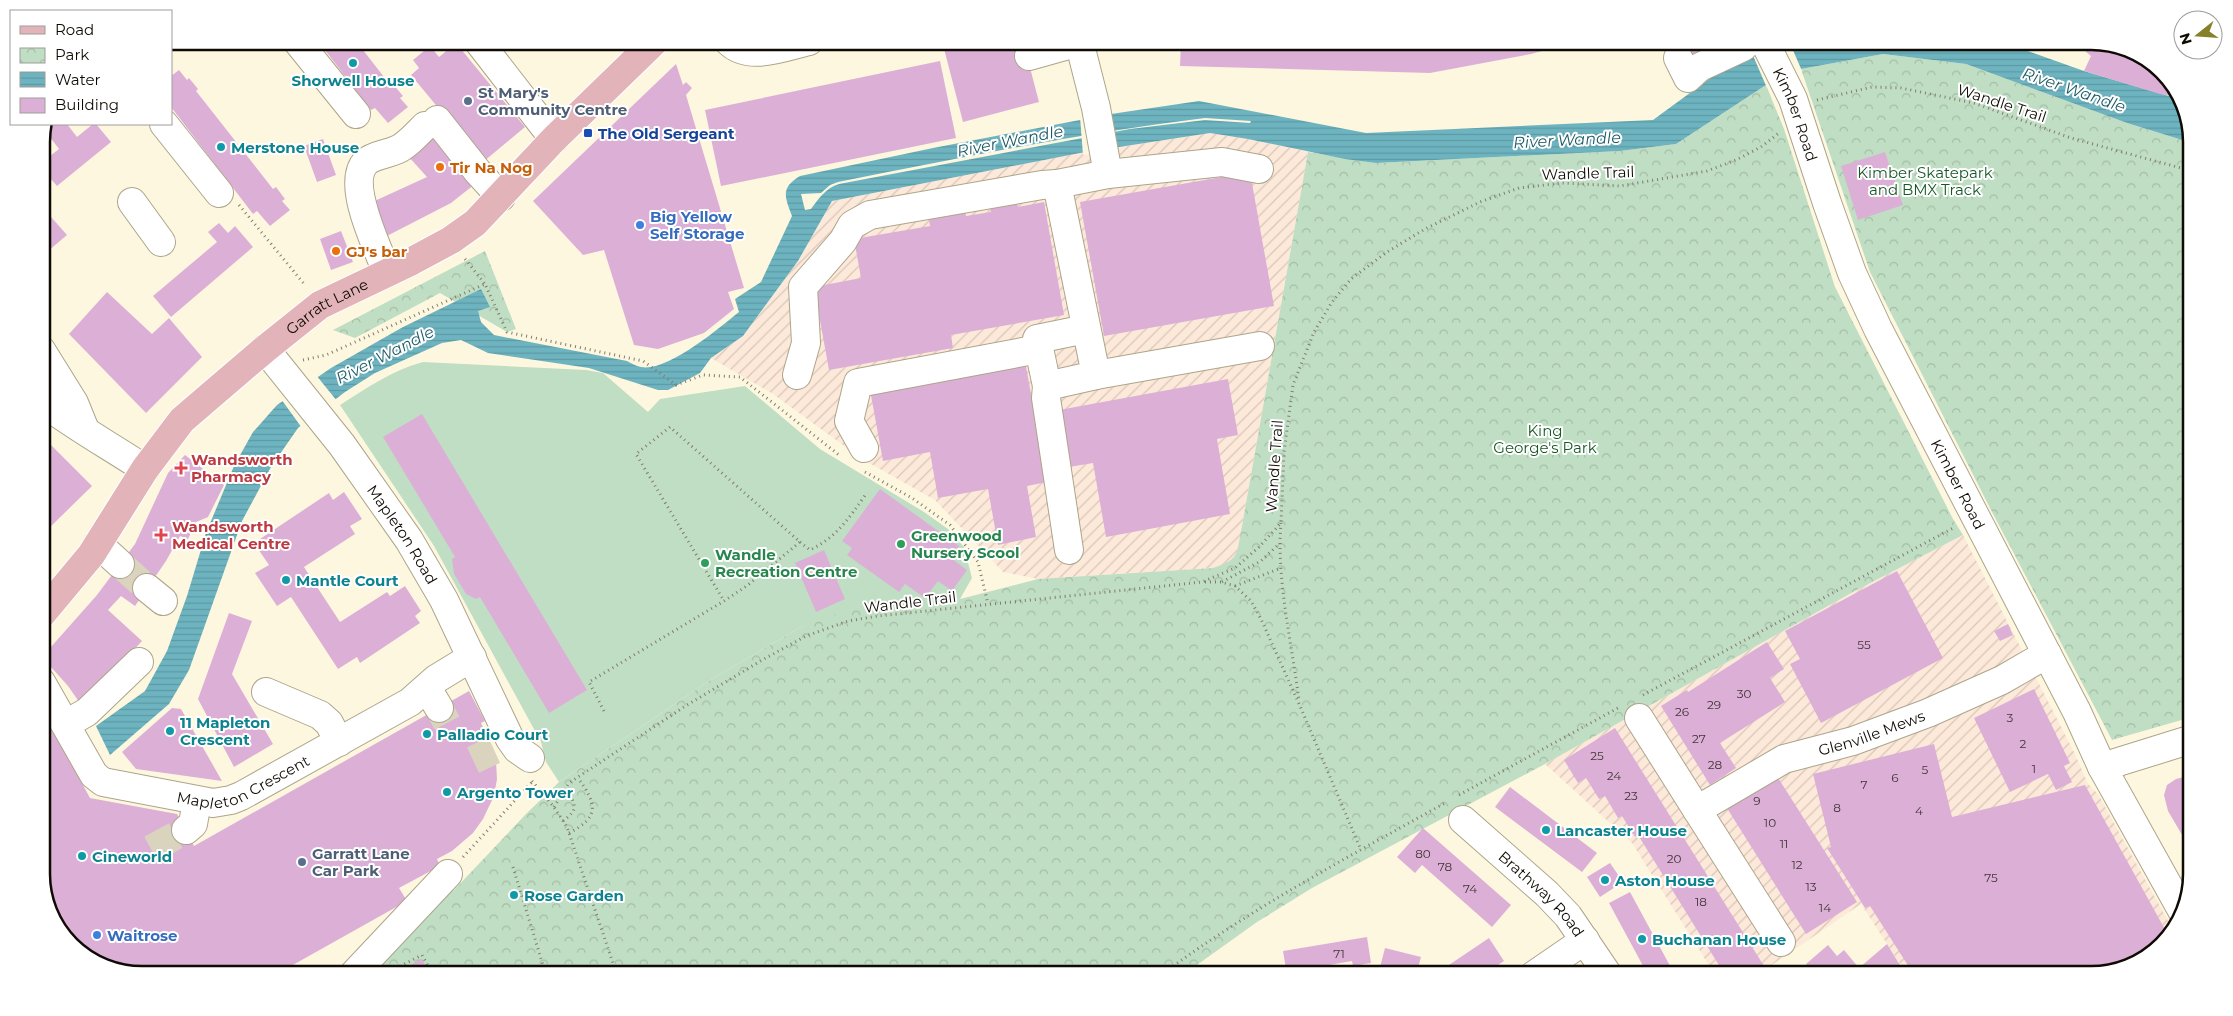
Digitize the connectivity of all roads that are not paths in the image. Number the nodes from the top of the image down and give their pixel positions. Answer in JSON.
{"nodes":[{"id":1,"x":304,"y":50,"type":"edge"},
{"id":2,"x":485,"y":50,"type":"edge"},
{"id":3,"x":646,"y":50,"type":"edge"},
{"id":4,"x":739,"y":50,"type":"edge"},
{"id":5,"x":769,"y":50,"type":"edge"},
{"id":6,"x":1050,"y":50,"type":"edge"},
{"id":7,"x":1081,"y":50,"type":"edge"},
{"id":8,"x":1737,"y":50,"type":"edge"},
{"id":9,"x":1769,"y":50,"type":"edge"},
{"id":10,"x":1029,"y":56,"type":"dead end"},
{"id":11,"x":1678,"y":58,"type":"dead end"},
{"id":12,"x":356,"y":114,"type":"dead end"},
{"id":13,"x":165,"y":125,"type":"edge"},
{"id":14,"x":554,"y":139,"type":"junction"},
{"id":15,"x":1106,"y":164,"type":"junction"},
{"id":16,"x":1259,"y":169,"type":"dead end"},
{"id":17,"x":1057,"y":184,"type":"junction"},
{"id":18,"x":219,"y":192,"type":"road end"},
{"id":19,"x":501,"y":196,"type":"junction"},
{"id":20,"x":132,"y":202,"type":"dead end"},
{"id":21,"x":161,"y":242,"type":"dead end"},
{"id":22,"x":387,"y":272,"type":"junction"},
{"id":23,"x":1086,"y":329,"type":"junction"},
{"id":24,"x":1260,"y":346,"type":"dead end"},
{"id":25,"x":265,"y":349,"type":"junction"},
{"id":26,"x":1040,"y":349,"type":"junction"},
{"id":27,"x":50,"y":363,"type":"edge"},
{"id":28,"x":797,"y":375,"type":"dead end"},
{"id":29,"x":1096,"y":375,"type":"junction"},
{"id":30,"x":1047,"y":386,"type":"junction"},
{"id":31,"x":50,"y":407,"type":"edge"},
{"id":32,"x":85,"y":430,"type":"junction"},
{"id":33,"x":864,"y":448,"type":"dead end"},
{"id":34,"x":145,"y":469,"type":"junction"},
{"id":35,"x":98,"y":544,"type":"junction"},
{"id":36,"x":1069,"y":550,"type":"dead end"},
{"id":37,"x":120,"y":564,"type":"tunnel mouth"},
{"id":38,"x":50,"y":605,"type":"edge"},
{"id":39,"x":2047,"y":654,"type":"junction"},
{"id":40,"x":472,"y":657,"type":"junction"},
{"id":41,"x":139,"y":662,"type":"dead end"},
{"id":42,"x":266,"y":692,"type":"dead end"},
{"id":43,"x":50,"y":696,"type":"edge"},
{"id":44,"x":1634,"y":707,"type":"road end"},
{"id":45,"x":66,"y":724,"type":"junction"},
{"id":46,"x":339,"y":742,"type":"junction"},
{"id":47,"x":2183,"y":742,"type":"edge"},
{"id":48,"x":2102,"y":767,"type":"junction"},
{"id":49,"x":531,"y":770,"type":"road end"},
{"id":50,"x":197,"y":801,"type":"junction"},
{"id":51,"x":1697,"y":810,"type":"junction"},
{"id":52,"x":1463,"y":820,"type":"dead end"},
{"id":53,"x":186,"y":830,"type":"tunnel mouth"},
{"id":54,"x":448,"y":874,"type":"road end"},
{"id":55,"x":2178,"y":903,"type":"edge"},
{"id":56,"x":1585,"y":940,"type":"junction"},
{"id":57,"x":1782,"y":942,"type":"dead end"},
{"id":58,"x":361,"y":966,"type":"edge"},
{"id":59,"x":1547,"y":966,"type":"edge"},
{"id":60,"x":1602,"y":966,"type":"edge"}],
"edges":[{"from":1,"to":12,"type":"street"},
{"from":2,"to":14,"type":"street"},
{"from":3,"to":14,"type":"main road","name":"Garratt Lane"},
{"from":4,"to":5,"type":"street"},
{"from":6,"to":10,"type":"street"},
{"from":7,"to":15,"type":"street"},
{"from":8,"to":11,"type":"street"},
{"from":9,"to":39,"type":"street","name":"Kimber Road"},
{"from":13,"to":18,"type":"street"},
{"from":14,"to":19,"type":"main road","name":"Garratt Lane"},
{"from":15,"to":16,"type":"street"},
{"from":15,"to":17,"type":"street"},
{"from":17,"to":23,"type":"street"},
{"from":17,"to":28,"type":"street"},
{"from":19,"to":22,"type":"main road","name":"Garratt Lane"},
{"from":19,"to":22,"type":"street"},
{"from":20,"to":21,"type":"street"},
{"from":22,"to":25,"type":"main road","name":"Garratt Lane"},
{"from":23,"to":26,"type":"street"},
{"from":23,"to":29,"type":"street"},
{"from":24,"to":29,"type":"street"},
{"from":25,"to":34,"type":"main road","name":"Garratt Lane"},
{"from":25,"to":40,"type":"street","name":"Mapleton Road"},
{"from":26,"to":30,"type":"street"},
{"from":26,"to":33,"type":"street"},
{"from":27,"to":32,"type":"street"},
{"from":29,"to":30,"type":"street"},
{"from":30,"to":36,"type":"street"},
{"from":31,"to":32,"type":"street"},
{"from":32,"to":34,"type":"street"},
{"from":34,"to":35,"type":"main road","name":"Garratt Lane"},
{"from":35,"to":37,"type":"street"},
{"from":35,"to":38,"type":"main road","name":"Garratt Lane"},
{"from":39,"to":48,"type":"street","name":"Kimber Road"},
{"from":39,"to":51,"type":"street","name":"Glenville Mews"},
{"from":40,"to":46,"type":"street","name":"Mapleton Crescent"},
{"from":40,"to":49,"type":"street","name":"Mapleton Road"},
{"from":41,"to":45,"type":"street"},
{"from":42,"to":46,"type":"street"},
{"from":43,"to":45,"type":"street","name":"Mapleton Crescent"},
{"from":44,"to":51,"type":"street"},
{"from":45,"to":50,"type":"street","name":"Mapleton Crescent"},
{"from":46,"to":50,"type":"street","name":"Mapleton Crescent"},
{"from":47,"to":48,"type":"street"},
{"from":48,"to":55,"type":"street","name":"Kimber Road"},
{"from":50,"to":53,"type":"street"},
{"from":51,"to":57,"type":"street"},
{"from":52,"to":56,"type":"street","name":"Brathway Road"},
{"from":54,"to":58,"type":"street"},
{"from":56,"to":59,"type":"street"},
{"from":56,"to":60,"type":"street","name":"Brathway Road"}]}
